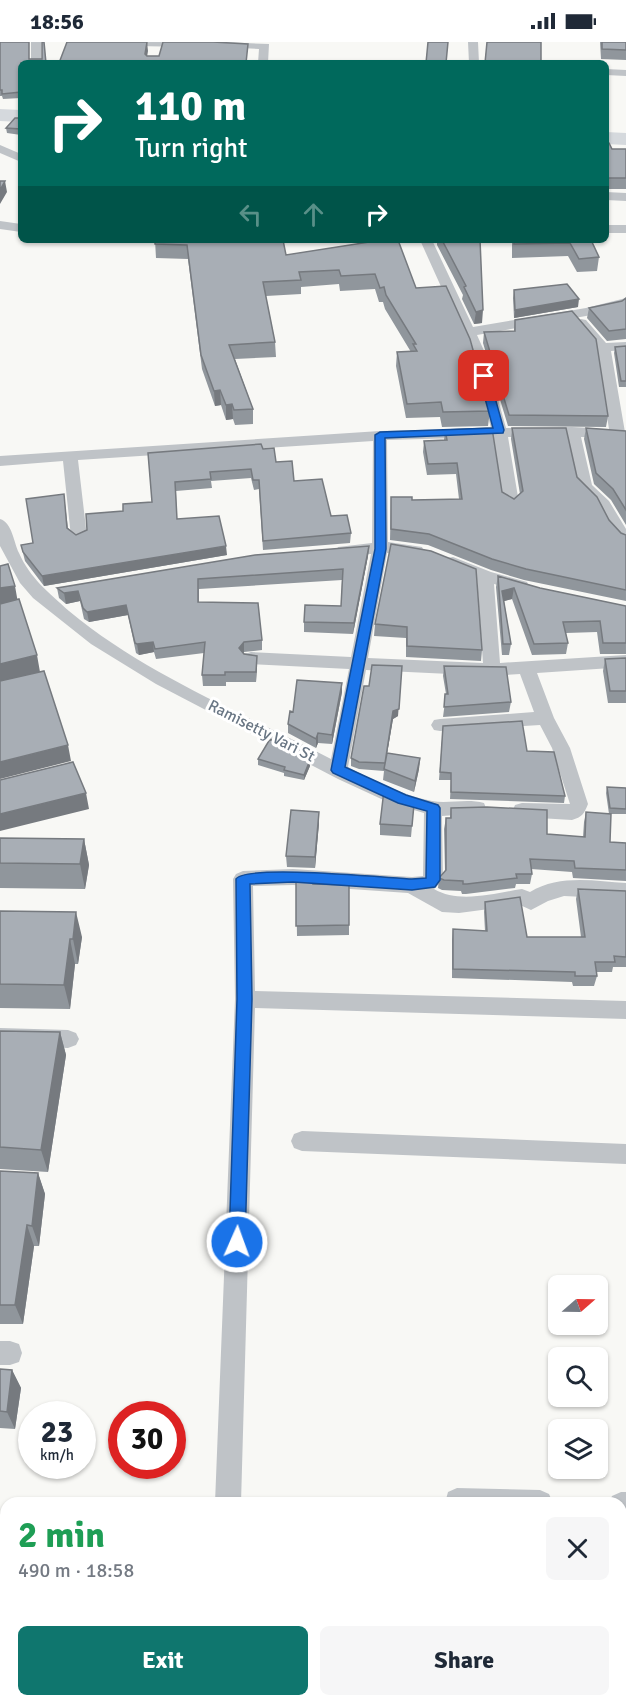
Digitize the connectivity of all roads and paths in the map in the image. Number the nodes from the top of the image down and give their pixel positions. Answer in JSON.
{"nodes":[{"id":1,"x":36,"y":42,"type":"edge"},
{"id":2,"x":82,"y":42,"type":"edge"},
{"id":3,"x":473,"y":42,"type":"edge"},
{"id":4,"x":157,"y":46,"type":"edge"},
{"id":5,"x":36,"y":60,"type":"edge"},
{"id":6,"x":263,"y":60,"type":"edge"},
{"id":7,"x":474,"y":60,"type":"edge"},
{"id":8,"x":609,"y":72,"type":"edge"},
{"id":9,"x":626,"y":73,"type":"edge"},
{"id":10,"x":0,"y":107,"type":"edge"},
{"id":11,"x":18,"y":108,"type":"edge"},
{"id":12,"x":0,"y":115,"type":"edge"},
{"id":13,"x":18,"y":116,"type":"edge"},
{"id":14,"x":609,"y":129,"type":"edge"},
{"id":15,"x":626,"y":130,"type":"edge"},
{"id":16,"x":609,"y":138,"type":"edge"},
{"id":17,"x":626,"y":139,"type":"edge"},
{"id":18,"x":0,"y":149,"type":"edge"},
{"id":19,"x":18,"y":157,"type":"edge"},
{"id":20,"x":609,"y":196,"type":"edge"},
{"id":21,"x":626,"y":197,"type":"edge"},
{"id":22,"x":0,"y":225,"type":"edge"},
{"id":23,"x":18,"y":228,"type":"edge"},
{"id":24,"x":609,"y":229,"type":"edge"},
{"id":25,"x":626,"y":229,"type":"edge"},
{"id":26,"x":427,"y":243,"type":"edge"},
{"id":27,"x":626,"y":302,"type":"edge"},
{"id":28,"x":574,"y":314,"type":"junction"},
{"id":29,"x":469,"y":332,"type":"junction"},
{"id":30,"x":626,"y":345,"type":"edge"},
{"id":31,"x":603,"y":347,"type":"junction"},
{"id":32,"x":608,"y":368,"type":"junction"},
{"id":33,"x":626,"y":368,"type":"edge"},
{"id":34,"x":499,"y":430,"type":"junction"},
{"id":35,"x":572,"y":431,"type":"junction"},
{"id":36,"x":621,"y":434,"type":"edge"},
{"id":37,"x":380,"y":435,"type":"junction"},
{"id":38,"x":70,"y":456,"type":"junction"},
{"id":39,"x":0,"y":461,"type":"edge"},
{"id":40,"x":511,"y":503,"type":"edge"},
{"id":41,"x":0,"y":524,"type":"edge"},
{"id":42,"x":79,"y":537,"type":"edge"},
{"id":43,"x":626,"y":539,"type":"edge"},
{"id":44,"x":380,"y":549,"type":"junction"},
{"id":45,"x":333,"y":551,"type":"edge"},
{"id":46,"x":485,"y":576,"type":"junction"},
{"id":47,"x":60,"y":590,"type":"edge"},
{"id":48,"x":539,"y":591,"type":"edge"},
{"id":49,"x":38,"y":594,"type":"junction"},
{"id":50,"x":251,"y":658,"type":"edge"},
{"id":51,"x":626,"y":661,"type":"edge"},
{"id":52,"x":358,"y":665,"type":"junction"},
{"id":53,"x":526,"y":667,"type":"junction"},
{"id":54,"x":492,"y":670,"type":"junction"},
{"id":55,"x":546,"y":718,"type":"junction"},
{"id":56,"x":440,"y":725,"type":"dead end"},
{"id":57,"x":338,"y":770,"type":"junction"},
{"id":58,"x":434,"y":808,"type":"junction"},
{"id":59,"x":412,"y":885,"type":"junction"},
{"id":60,"x":626,"y":891,"type":"edge"},
{"id":61,"x":244,"y":999,"type":"junction"},
{"id":62,"x":626,"y":1010,"type":"edge"},
{"id":63,"x":0,"y":1037,"type":"edge"},
{"id":64,"x":68,"y":1039,"type":"dead end"},
{"id":65,"x":302,"y":1140,"type":"dead end"},
{"id":66,"x":626,"y":1154,"type":"edge"},
{"id":67,"x":228,"y":1497,"type":"edge"}],
"edges":[{"from":1,"to":5,"type":"street"},
{"from":2,"to":4,"type":"street"},
{"from":3,"to":7,"type":"street"},
{"from":4,"to":6,"type":"street"},
{"from":8,"to":9,"type":"street"},
{"from":10,"to":11,"type":"highway"},
{"from":12,"to":13,"type":"highway"},
{"from":14,"to":15,"type":"highway"},
{"from":16,"to":17,"type":"highway"},
{"from":18,"to":19,"type":"street"},
{"from":20,"to":21,"type":"street"},
{"from":22,"to":23,"type":"street"},
{"from":24,"to":25,"type":"street"},
{"from":26,"to":29,"type":"street"},
{"from":27,"to":28,"type":"street"},
{"from":28,"to":29,"type":"street"},
{"from":28,"to":31,"type":"street"},
{"from":29,"to":34,"type":"street"},
{"from":30,"to":31,"type":"street"},
{"from":31,"to":32,"type":"street"},
{"from":32,"to":33,"type":"street"},
{"from":32,"to":36,"type":"street"},
{"from":34,"to":35,"type":"street"},
{"from":34,"to":37,"type":"street"},
{"from":34,"to":40,"type":"street"},
{"from":35,"to":36,"type":"street"},
{"from":35,"to":43,"type":"street"},
{"from":37,"to":38,"type":"street"},
{"from":37,"to":44,"type":"street"},
{"from":38,"to":39,"type":"street"},
{"from":38,"to":42,"type":"street"},
{"from":41,"to":49,"type":"street","name":"Ramisetty Vari St"},
{"from":44,"to":45,"type":"street"},
{"from":44,"to":46,"type":"street"},
{"from":44,"to":52,"type":"street"},
{"from":46,"to":48,"type":"street"},
{"from":46,"to":54,"type":"street"},
{"from":47,"to":49,"type":"street"},
{"from":49,"to":57,"type":"street","name":"Ramisetty Vari St"},
{"from":50,"to":52,"type":"street"},
{"from":51,"to":53,"type":"street"},
{"from":52,"to":54,"type":"street"},
{"from":52,"to":57,"type":"street"},
{"from":53,"to":54,"type":"street"},
{"from":53,"to":55,"type":"street","name":"Ramisetty Vari St"},
{"from":55,"to":56,"type":"street"},
{"from":55,"to":58,"type":"street","name":"Ramisetty Vari St"},
{"from":57,"to":58,"type":"street","name":"Ramisetty Vari St"},
{"from":58,"to":59,"type":"street"},
{"from":59,"to":60,"type":"street"},
{"from":59,"to":61,"type":"street"},
{"from":61,"to":62,"type":"street"},
{"from":61,"to":67,"type":"street"},
{"from":63,"to":64,"type":"street"},
{"from":65,"to":66,"type":"street"}]}
